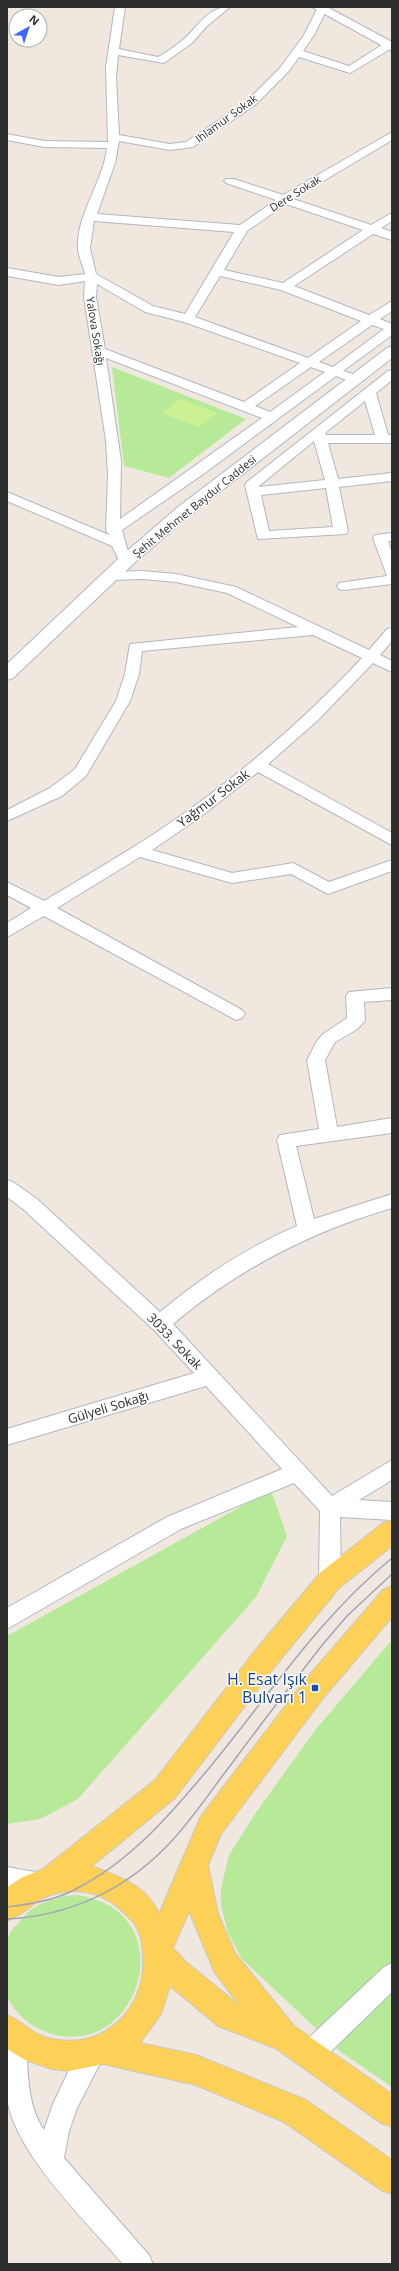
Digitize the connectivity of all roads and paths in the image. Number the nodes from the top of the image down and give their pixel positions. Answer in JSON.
{"nodes":[{"id":1,"x":120,"y":7,"type":"edge"},
{"id":2,"x":225,"y":7,"type":"edge"},
{"id":3,"x":320,"y":8,"type":"edge"},
{"id":4,"x":391,"y":46,"type":"edge"},
{"id":5,"x":113,"y":51,"type":"junction"},
{"id":6,"x":297,"y":53,"type":"junction"},
{"id":7,"x":392,"y":135,"type":"edge"},
{"id":8,"x":7,"y":137,"type":"edge"},
{"id":9,"x":113,"y":141,"type":"junction"},
{"id":10,"x":230,"y":181,"type":"dead end"},
{"id":11,"x":285,"y":199,"type":"junction"},
{"id":12,"x":392,"y":216,"type":"edge"},
{"id":13,"x":91,"y":217,"type":"junction"},
{"id":14,"x":242,"y":229,"type":"junction"},
{"id":15,"x":373,"y":229,"type":"junction"},
{"id":16,"x":392,"y":236,"type":"edge"},
{"id":17,"x":7,"y":272,"type":"edge"},
{"id":18,"x":218,"y":272,"type":"junction"},
{"id":19,"x":92,"y":276,"type":"junction"},
{"id":20,"x":285,"y":287,"type":"junction"},
{"id":21,"x":392,"y":306,"type":"edge"},
{"id":22,"x":188,"y":318,"type":"junction"},
{"id":23,"x":371,"y":320,"type":"junction"},
{"id":24,"x":392,"y":328,"type":"edge"},
{"id":25,"x":99,"y":351,"type":"junction"},
{"id":26,"x":388,"y":359,"type":"edge"},
{"id":27,"x":309,"y":363,"type":"junction"},
{"id":28,"x":334,"y":371,"type":"junction"},
{"id":29,"x":392,"y":374,"type":"edge"},
{"id":30,"x":355,"y":379,"type":"junction"},
{"id":31,"x":369,"y":392,"type":"junction"},
{"id":32,"x":245,"y":407,"type":"junction"},
{"id":33,"x":271,"y":417,"type":"junction"},
{"id":34,"x":319,"y":435,"type":"junction"},
{"id":35,"x":388,"y":439,"type":"edge"},
{"id":36,"x":392,"y":477,"type":"edge"},
{"id":37,"x":332,"y":483,"type":"junction"},
{"id":38,"x":254,"y":492,"type":"junction"},
{"id":39,"x":7,"y":496,"type":"edge"},
{"id":40,"x":114,"y":536,"type":"junction"},
{"id":41,"x":392,"y":537,"type":"edge"},
{"id":42,"x":126,"y":561,"type":"junction"},
{"id":43,"x":392,"y":574,"type":"edge"},
{"id":44,"x":111,"y":576,"type":"junction"},
{"id":45,"x":392,"y":580,"type":"edge"},
{"id":46,"x":344,"y":586,"type":"dead end"},
{"id":47,"x":316,"y":630,"type":"junction"},
{"id":48,"x":392,"y":632,"type":"edge"},
{"id":49,"x":372,"y":657,"type":"junction"},
{"id":50,"x":392,"y":667,"type":"edge"},
{"id":51,"x":7,"y":674,"type":"edge"},
{"id":52,"x":257,"y":765,"type":"junction"},
{"id":53,"x":7,"y":816,"type":"edge"},
{"id":54,"x":389,"y":835,"type":"edge"},
{"id":55,"x":137,"y":851,"type":"junction"},
{"id":56,"x":392,"y":865,"type":"edge"},
{"id":57,"x":7,"y":888,"type":"edge"},
{"id":58,"x":43,"y":909,"type":"junction"},
{"id":59,"x":7,"y":931,"type":"edge"},
{"id":60,"x":392,"y":994,"type":"edge"},
{"id":61,"x":236,"y":1014,"type":"dead end"},
{"id":62,"x":392,"y":1125,"type":"edge"},
{"id":63,"x":329,"y":1134,"type":"junction"},
{"id":64,"x":7,"y":1187,"type":"edge"},
{"id":65,"x":392,"y":1201,"type":"edge"},
{"id":66,"x":307,"y":1228,"type":"junction"},
{"id":67,"x":160,"y":1323,"type":"junction"},
{"id":68,"x":209,"y":1377,"type":"junction"},
{"id":69,"x":7,"y":1437,"type":"edge"},
{"id":70,"x":392,"y":1469,"type":"edge"},
{"id":71,"x":297,"y":1472,"type":"junction"},
{"id":72,"x":330,"y":1508,"type":"junction"},
{"id":73,"x":392,"y":1511,"type":"edge"},
{"id":74,"x":392,"y":1531,"type":"edge"},
{"id":75,"x":330,"y":1580,"type":"junction"},
{"id":76,"x":392,"y":1598,"type":"edge"},
{"id":77,"x":7,"y":1619,"type":"edge"},
{"id":78,"x":194,"y":1865,"type":"junction"},
{"id":79,"x":7,"y":1881,"type":"edge"},
{"id":80,"x":42,"y":1884,"type":"junction"},
{"id":81,"x":7,"y":1907,"type":"edge"},
{"id":82,"x":159,"y":1951,"type":"junction"},
{"id":83,"x":392,"y":1976,"type":"edge"},
{"id":84,"x":10,"y":2034,"type":"edge"},
{"id":85,"x":284,"y":2037,"type":"junction"},
{"id":86,"x":98,"y":2051,"type":"junction"},
{"id":87,"x":309,"y":2055,"type":"junction"},
{"id":88,"x":392,"y":2112,"type":"edge"},
{"id":89,"x":51,"y":2162,"type":"junction"},
{"id":90,"x":392,"y":2179,"type":"edge"},
{"id":91,"x":140,"y":2264,"type":"edge"}],
"edges":[{"from":1,"to":5,"type":"street","name":"Yalova Sokağı"},
{"from":2,"to":5,"type":"street"},
{"from":3,"to":4,"type":"street"},
{"from":3,"to":6,"type":"street","name":"Ihlamur Sokak"},
{"from":4,"to":6,"type":"street"},
{"from":5,"to":9,"type":"street","name":"Yalova Sokağı"},
{"from":6,"to":9,"type":"street","name":"Ihlamur Sokak"},
{"from":7,"to":11,"type":"street","name":"Dere Sokak"},
{"from":8,"to":9,"type":"street","name":"Ihlamur Sokak"},
{"from":9,"to":13,"type":"street","name":"Yalova Sokağı"},
{"from":10,"to":11,"type":"street"},
{"from":11,"to":14,"type":"street","name":"Dere Sokak"},
{"from":11,"to":15,"type":"street"},
{"from":12,"to":15,"type":"street"},
{"from":13,"to":14,"type":"street"},
{"from":13,"to":19,"type":"street","name":"Yalova Sokağı"},
{"from":14,"to":18,"type":"street","name":"Dere Sokak"},
{"from":15,"to":16,"type":"street"},
{"from":15,"to":20,"type":"street"},
{"from":17,"to":19,"type":"street"},
{"from":18,"to":20,"type":"street"},
{"from":18,"to":22,"type":"street","name":"Dere Sokak"},
{"from":19,"to":22,"type":"street"},
{"from":19,"to":25,"type":"street","name":"Yalova Sokağı"},
{"from":20,"to":23,"type":"street"},
{"from":21,"to":23,"type":"street"},
{"from":22,"to":27,"type":"street"},
{"from":23,"to":24,"type":"street"},
{"from":23,"to":27,"type":"street"},
{"from":24,"to":28,"type":"street"},
{"from":25,"to":32,"type":"street"},
{"from":25,"to":40,"type":"street","name":"Yalova Sokağı"},
{"from":26,"to":30,"type":"street","name":"Şehit Mehmet Baydur Caddesi"},
{"from":27,"to":28,"type":"street"},
{"from":27,"to":32,"type":"street"},
{"from":28,"to":30,"type":"street"},
{"from":28,"to":33,"type":"street"},
{"from":29,"to":31,"type":"street"},
{"from":30,"to":42,"type":"street","name":"Şehit Mehmet Baydur Caddesi"},
{"from":31,"to":34,"type":"street"},
{"from":31,"to":35,"type":"street"},
{"from":32,"to":33,"type":"street"},
{"from":33,"to":40,"type":"street"},
{"from":34,"to":35,"type":"street"},
{"from":34,"to":37,"type":"street"},
{"from":34,"to":38,"type":"street"},
{"from":36,"to":37,"type":"street"},
{"from":37,"to":38,"type":"street"},
{"from":37,"to":38,"type":"street"},
{"from":39,"to":40,"type":"street"},
{"from":40,"to":42,"type":"street","name":"Yalova Sokağı"},
{"from":41,"to":43,"type":"street"},
{"from":42,"to":44,"type":"street","name":"Şehit Mehmet Baydur Caddesi"},
{"from":44,"to":47,"type":"street"},
{"from":44,"to":51,"type":"street","name":"Şehit Mehmet Baydur Caddesi"},
{"from":45,"to":46,"type":"street"},
{"from":47,"to":49,"type":"street"},
{"from":47,"to":53,"type":"street"},
{"from":48,"to":49,"type":"street","name":"Yağmur Sokak"},
{"from":49,"to":50,"type":"street"},
{"from":49,"to":52,"type":"street","name":"Yağmur Sokak"},
{"from":52,"to":54,"type":"street"},
{"from":52,"to":55,"type":"street","name":"Yağmur Sokak"},
{"from":55,"to":56,"type":"street"},
{"from":55,"to":58,"type":"street","name":"Yağmur Sokak"},
{"from":57,"to":58,"type":"street"},
{"from":58,"to":59,"type":"street","name":"Yağmur Sokak"},
{"from":58,"to":61,"type":"street"},
{"from":60,"to":63,"type":"street"},
{"from":62,"to":63,"type":"street"},
{"from":63,"to":66,"type":"street"},
{"from":64,"to":67,"type":"street","name":"3033. Sokak"},
{"from":65,"to":66,"type":"street"},
{"from":66,"to":67,"type":"street"},
{"from":67,"to":68,"type":"street","name":"3033. Sokak"},
{"from":68,"to":69,"type":"street","name":"Gülyeli Sokağı"},
{"from":68,"to":71,"type":"street","name":"3033. Sokak"},
{"from":70,"to":72,"type":"street"},
{"from":71,"to":72,"type":"street","name":"3033. Sokak"},
{"from":71,"to":77,"type":"street"},
{"from":72,"to":73,"type":"street"},
{"from":72,"to":75,"type":"street"},
{"from":74,"to":75,"type":"main road"},
{"from":75,"to":80,"type":"main road"},
{"from":76,"to":78,"type":"main road"},
{"from":78,"to":82,"type":"main road"},
{"from":78,"to":85,"type":"main road"},
{"from":79,"to":80,"type":"street"},
{"from":80,"to":81,"type":"main road"},
{"from":80,"to":82,"type":"main road"},
{"from":82,"to":85,"type":"main road"},
{"from":82,"to":86,"type":"main road"},
{"from":83,"to":87,"type":"street"},
{"from":84,"to":86,"type":"main road"},
{"from":84,"to":89,"type":"street"},
{"from":85,"to":87,"type":"main road"},
{"from":86,"to":89,"type":"street"},
{"from":86,"to":90,"type":"main road"},
{"from":87,"to":88,"type":"main road"},
{"from":89,"to":91,"type":"street"}]}
